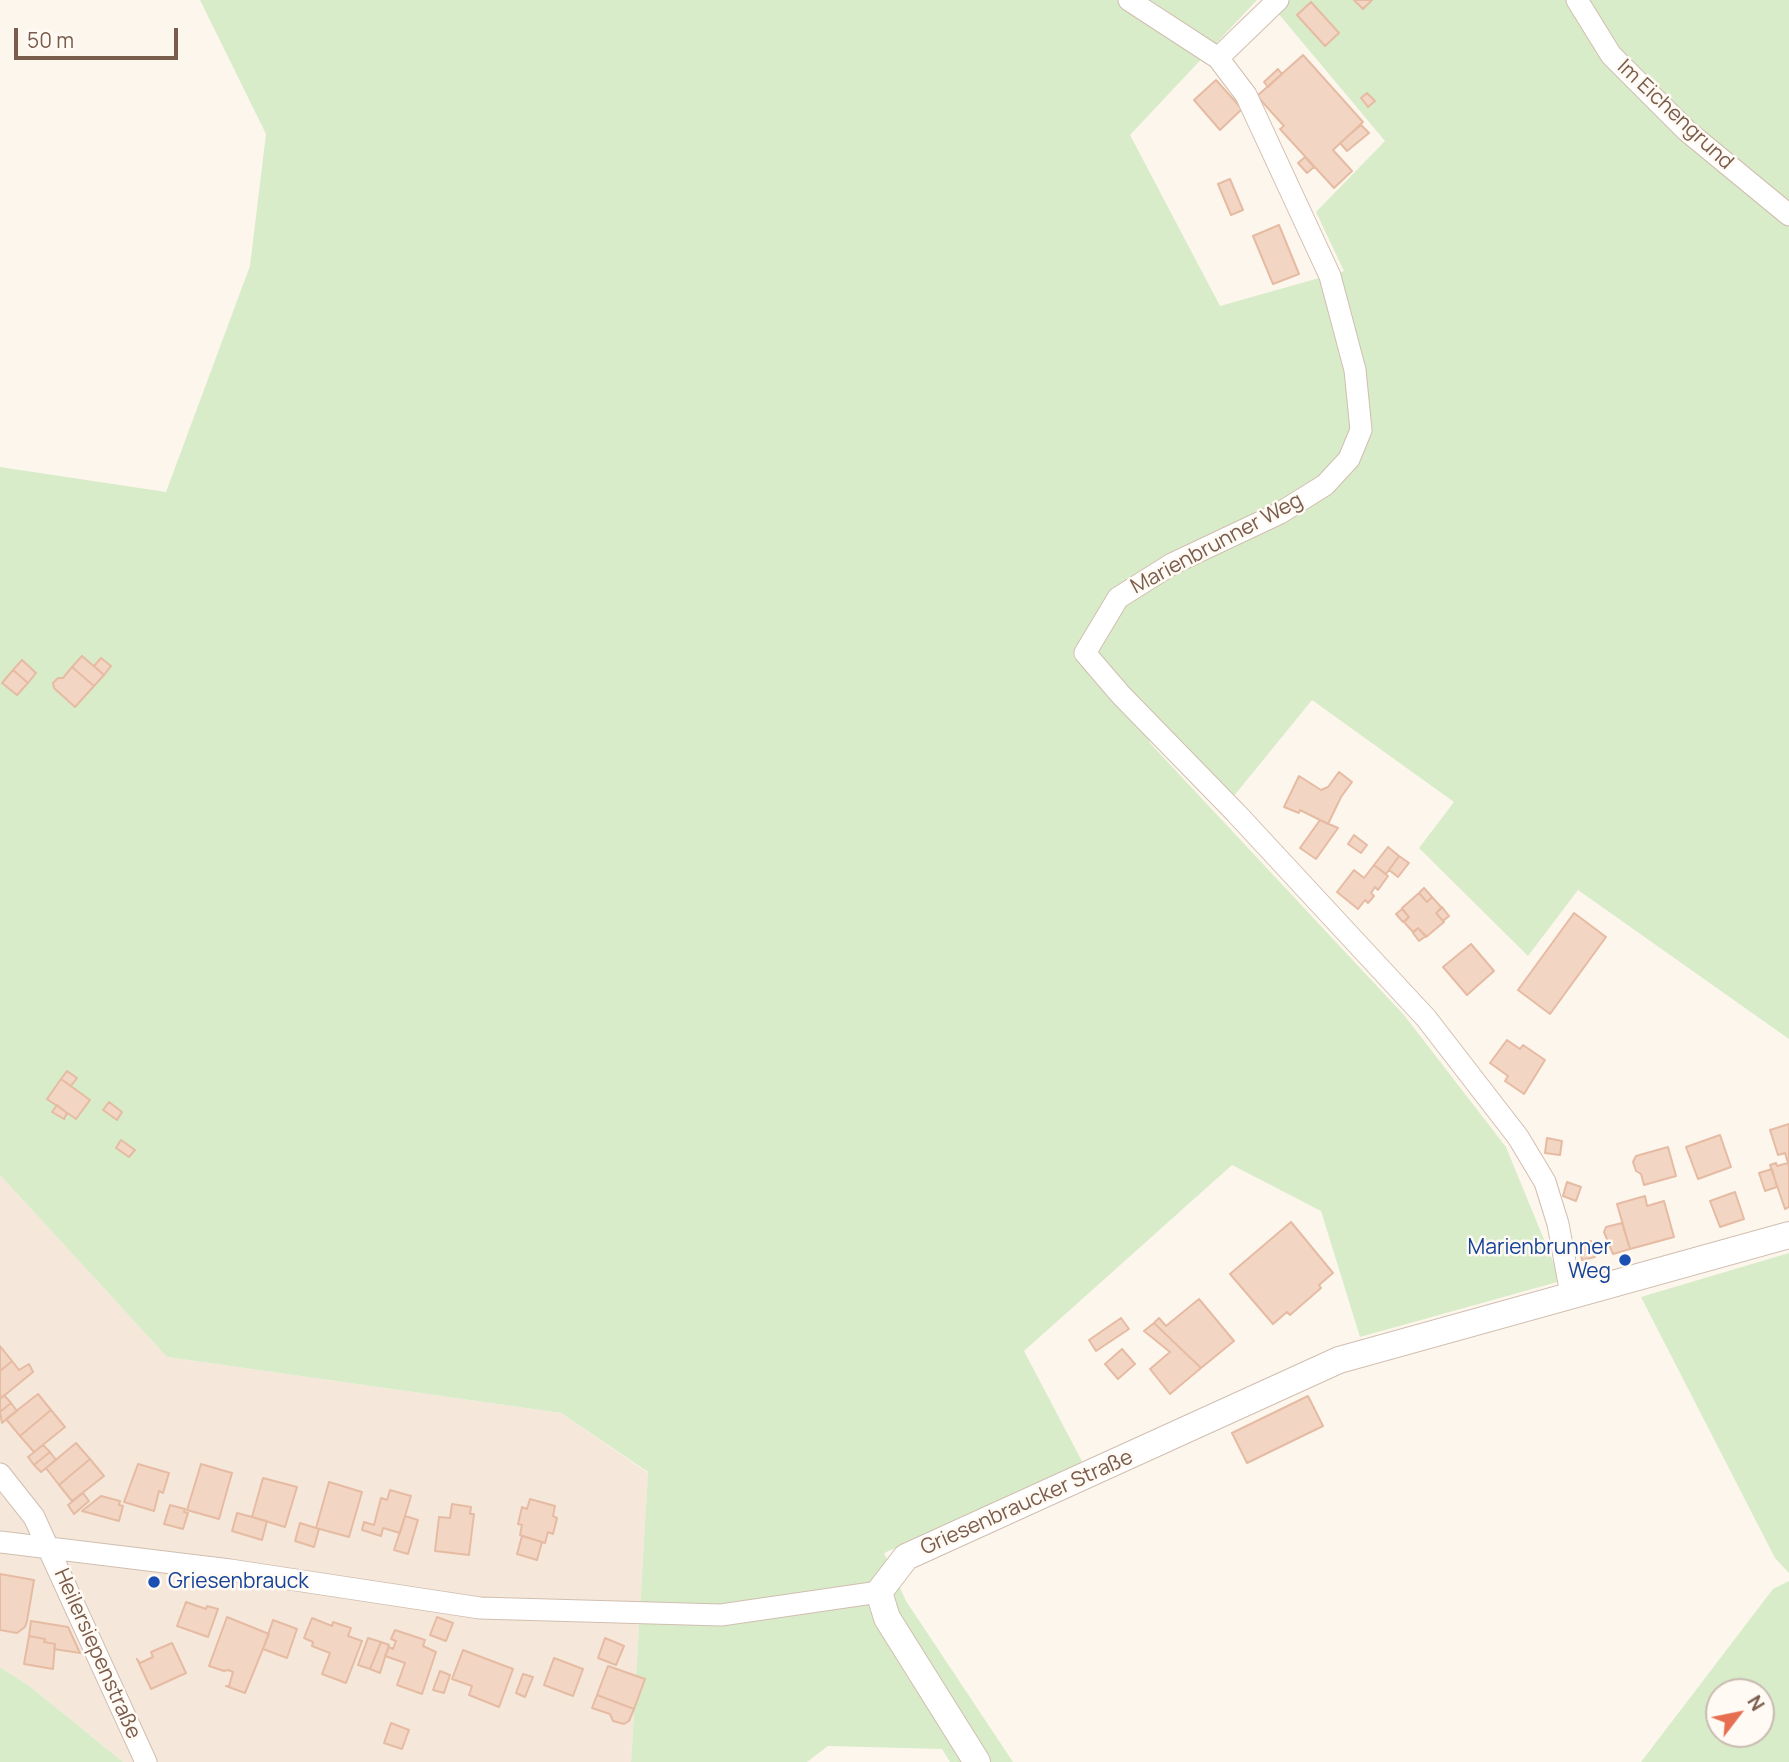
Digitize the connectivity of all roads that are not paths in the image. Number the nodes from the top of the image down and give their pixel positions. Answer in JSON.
{"nodes":[{"id":1,"x":1129,"y":0,"type":"edge"},
{"id":2,"x":1278,"y":0,"type":"edge"},
{"id":3,"x":1577,"y":0,"type":"edge"},
{"id":4,"x":1218,"y":58,"type":"junction"},
{"id":5,"x":1789,"y":215,"type":"edge"},
{"id":6,"x":1789,"y":1235,"type":"edge"},
{"id":7,"x":1571,"y":1294,"type":"junction"},
{"id":8,"x":0,"y":1474,"type":"edge"},
{"id":9,"x":0,"y":1542,"type":"edge"},
{"id":10,"x":48,"y":1547,"type":"junction"},
{"id":11,"x":879,"y":1592,"type":"junction"},
{"id":12,"x":146,"y":1762,"type":"edge"},
{"id":13,"x":976,"y":1762,"type":"edge"}],
"edges":[{"from":1,"to":4,"type":"street","name":"Marienbrunner Weg"},
{"from":2,"to":4,"type":"street"},
{"from":3,"to":5,"type":"street","name":"Im Eichengrund"},
{"from":4,"to":7,"type":"street","name":"Marienbrunner Weg"},
{"from":6,"to":7,"type":"street","name":"Griesenbraucker Straße"},
{"from":7,"to":11,"type":"street","name":"Griesenbraucker Straße"},
{"from":8,"to":10,"type":"street","name":"Heilersiepenstraße"},
{"from":9,"to":10,"type":"street"},
{"from":10,"to":11,"type":"street"},
{"from":10,"to":12,"type":"street","name":"Heilersiepenstraße"},
{"from":11,"to":13,"type":"street"}]}
